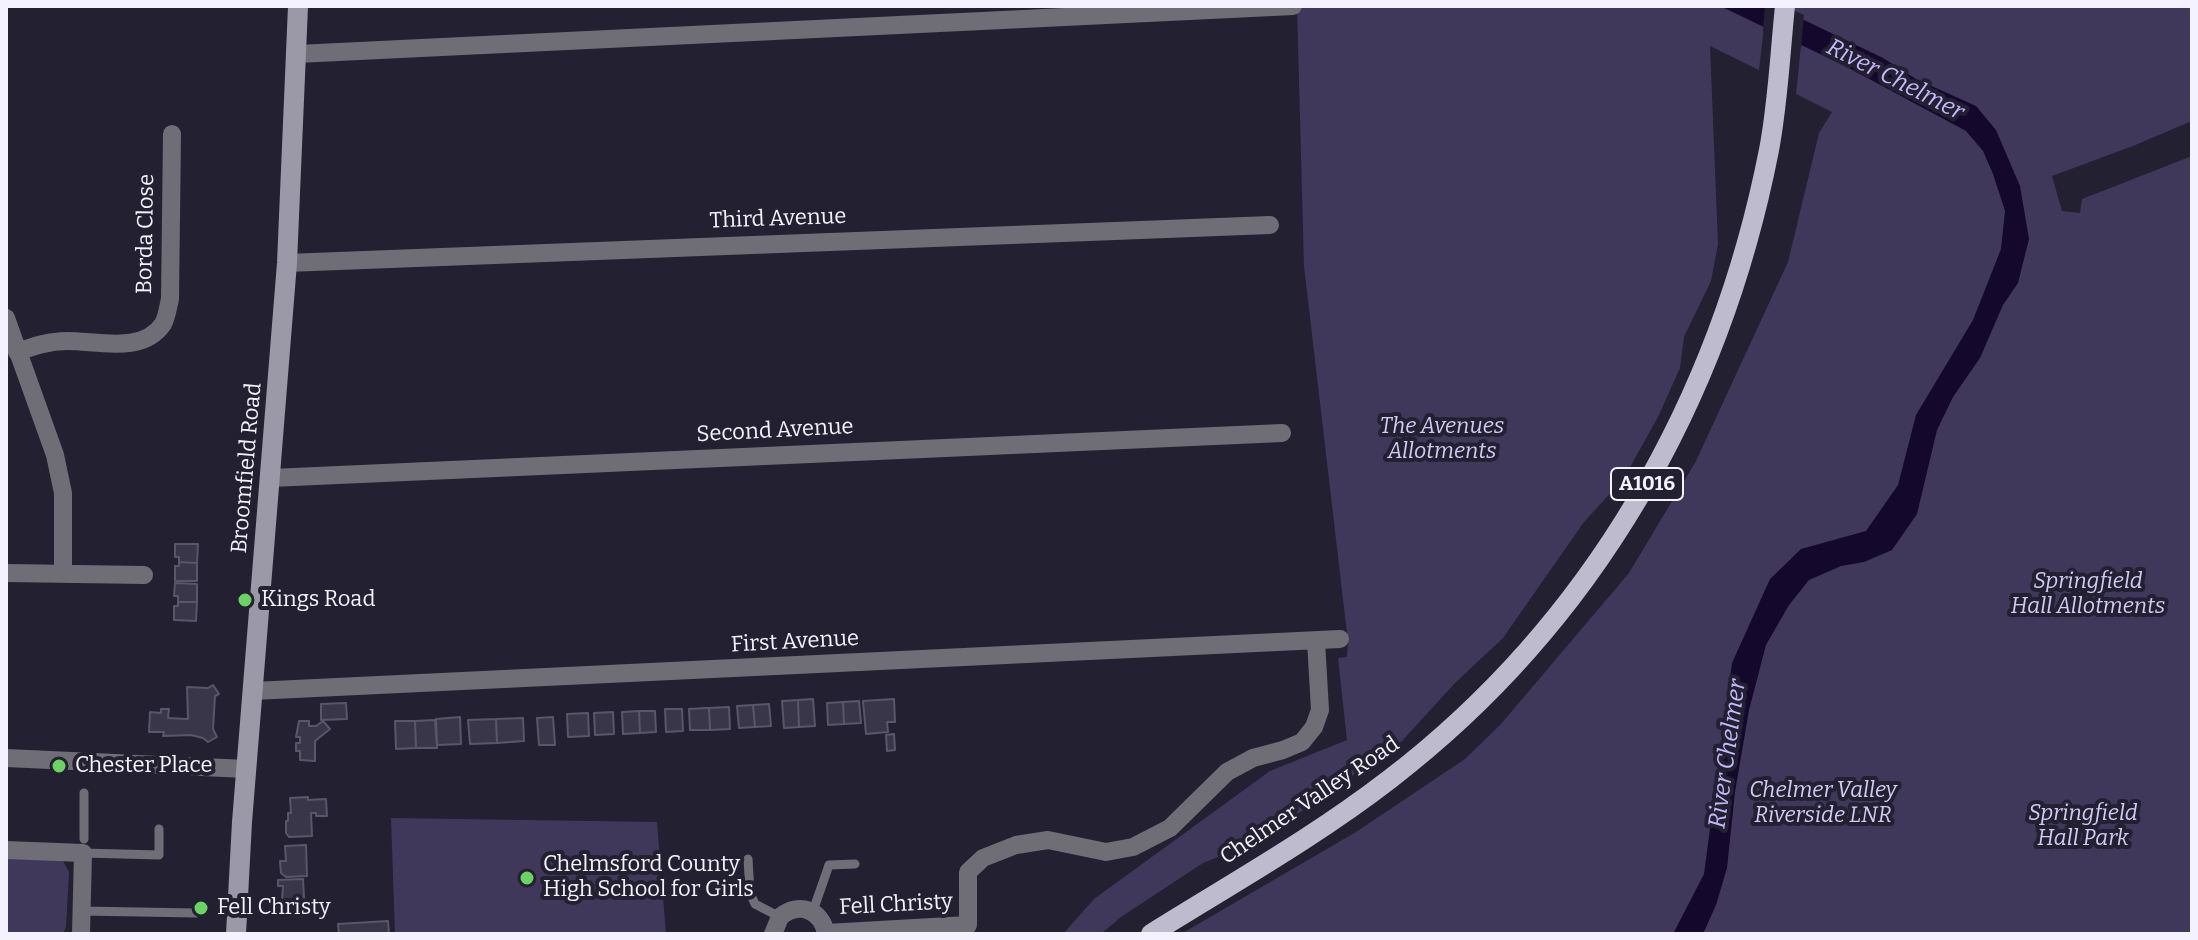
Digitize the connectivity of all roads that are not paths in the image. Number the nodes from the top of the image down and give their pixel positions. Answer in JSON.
{"nodes":[{"id":1,"x":298,"y":6,"type":"edge"},
{"id":2,"x":1293,"y":6,"type":"edge"},
{"id":3,"x":1785,"y":6,"type":"edge"},
{"id":4,"x":297,"y":54,"type":"junction"},
{"id":5,"x":172,"y":134,"type":"dead end"},
{"id":6,"x":1270,"y":225,"type":"dead end"},
{"id":7,"x":287,"y":263,"type":"junction"},
{"id":8,"x":6,"y":318,"type":"edge"},
{"id":9,"x":17,"y":352,"type":"junction"},
{"id":10,"x":1282,"y":433,"type":"dead end"},
{"id":11,"x":271,"y":478,"type":"junction"},
{"id":12,"x":6,"y":573,"type":"edge"},
{"id":13,"x":63,"y":574,"type":"junction"},
{"id":14,"x":144,"y":575,"type":"dead end"},
{"id":15,"x":1340,"y":639,"type":"dead end"},
{"id":16,"x":1316,"y":641,"type":"junction"},
{"id":17,"x":253,"y":691,"type":"junction"},
{"id":18,"x":6,"y":758,"type":"edge"},
{"id":19,"x":246,"y":769,"type":"junction"},
{"id":20,"x":84,"y":793,"type":"dead end"},
{"id":21,"x":159,"y":829,"type":"dead end"},
{"id":22,"x":84,"y":846,"type":"junction"},
{"id":23,"x":6,"y":850,"type":"edge"},
{"id":24,"x":748,"y":859,"type":"dead end"},
{"id":25,"x":855,"y":864,"type":"dead end"},
{"id":26,"x":82,"y":911,"type":"junction"},
{"id":27,"x":813,"y":911,"type":"junction"},
{"id":28,"x":196,"y":913,"type":"dead end"},
{"id":29,"x":776,"y":925,"type":"edge"},
{"id":30,"x":968,"y":929,"type":"edge"},
{"id":31,"x":81,"y":934,"type":"edge"},
{"id":32,"x":236,"y":934,"type":"edge"},
{"id":33,"x":826,"y":934,"type":"edge"},
{"id":34,"x":1151,"y":934,"type":"edge"}],
"edges":[{"from":1,"to":4,"type":"main road","name":"Broomfield Road"},
{"from":2,"to":4,"type":"street"},
{"from":3,"to":34,"type":"main road","name":"Chelmer Valley Road","number":"A1016"},
{"from":4,"to":7,"type":"main road","name":"Broomfield Road"},
{"from":5,"to":9,"type":"street","name":"Borda Close"},
{"from":6,"to":7,"type":"street","name":"Third Avenue"},
{"from":7,"to":11,"type":"main road","name":"Broomfield Road"},
{"from":8,"to":9,"type":"street"},
{"from":9,"to":13,"type":"street"},
{"from":10,"to":11,"type":"street","name":"Second Avenue"},
{"from":11,"to":17,"type":"main road","name":"Broomfield Road"},
{"from":12,"to":13,"type":"street"},
{"from":13,"to":14,"type":"street"},
{"from":15,"to":16,"type":"street","name":"First Avenue"},
{"from":16,"to":17,"type":"street","name":"First Avenue"},
{"from":16,"to":30,"type":"street","name":"Fell Christy"},
{"from":17,"to":19,"type":"main road","name":"Broomfield Road"},
{"from":18,"to":19,"type":"street"},
{"from":19,"to":32,"type":"main road","name":"Broomfield Road"},
{"from":20,"to":22,"type":"lane"},
{"from":21,"to":22,"type":"lane"},
{"from":22,"to":23,"type":"street"},
{"from":22,"to":26,"type":"street"},
{"from":24,"to":29,"type":"lane"},
{"from":25,"to":27,"type":"lane"},
{"from":26,"to":28,"type":"lane"},
{"from":26,"to":31,"type":"street"},
{"from":27,"to":29,"type":"street","name":"Fell Christy"},
{"from":27,"to":33,"type":"street","name":"Fell Christy"},
{"from":30,"to":33,"type":"street","name":"Fell Christy"}]}
